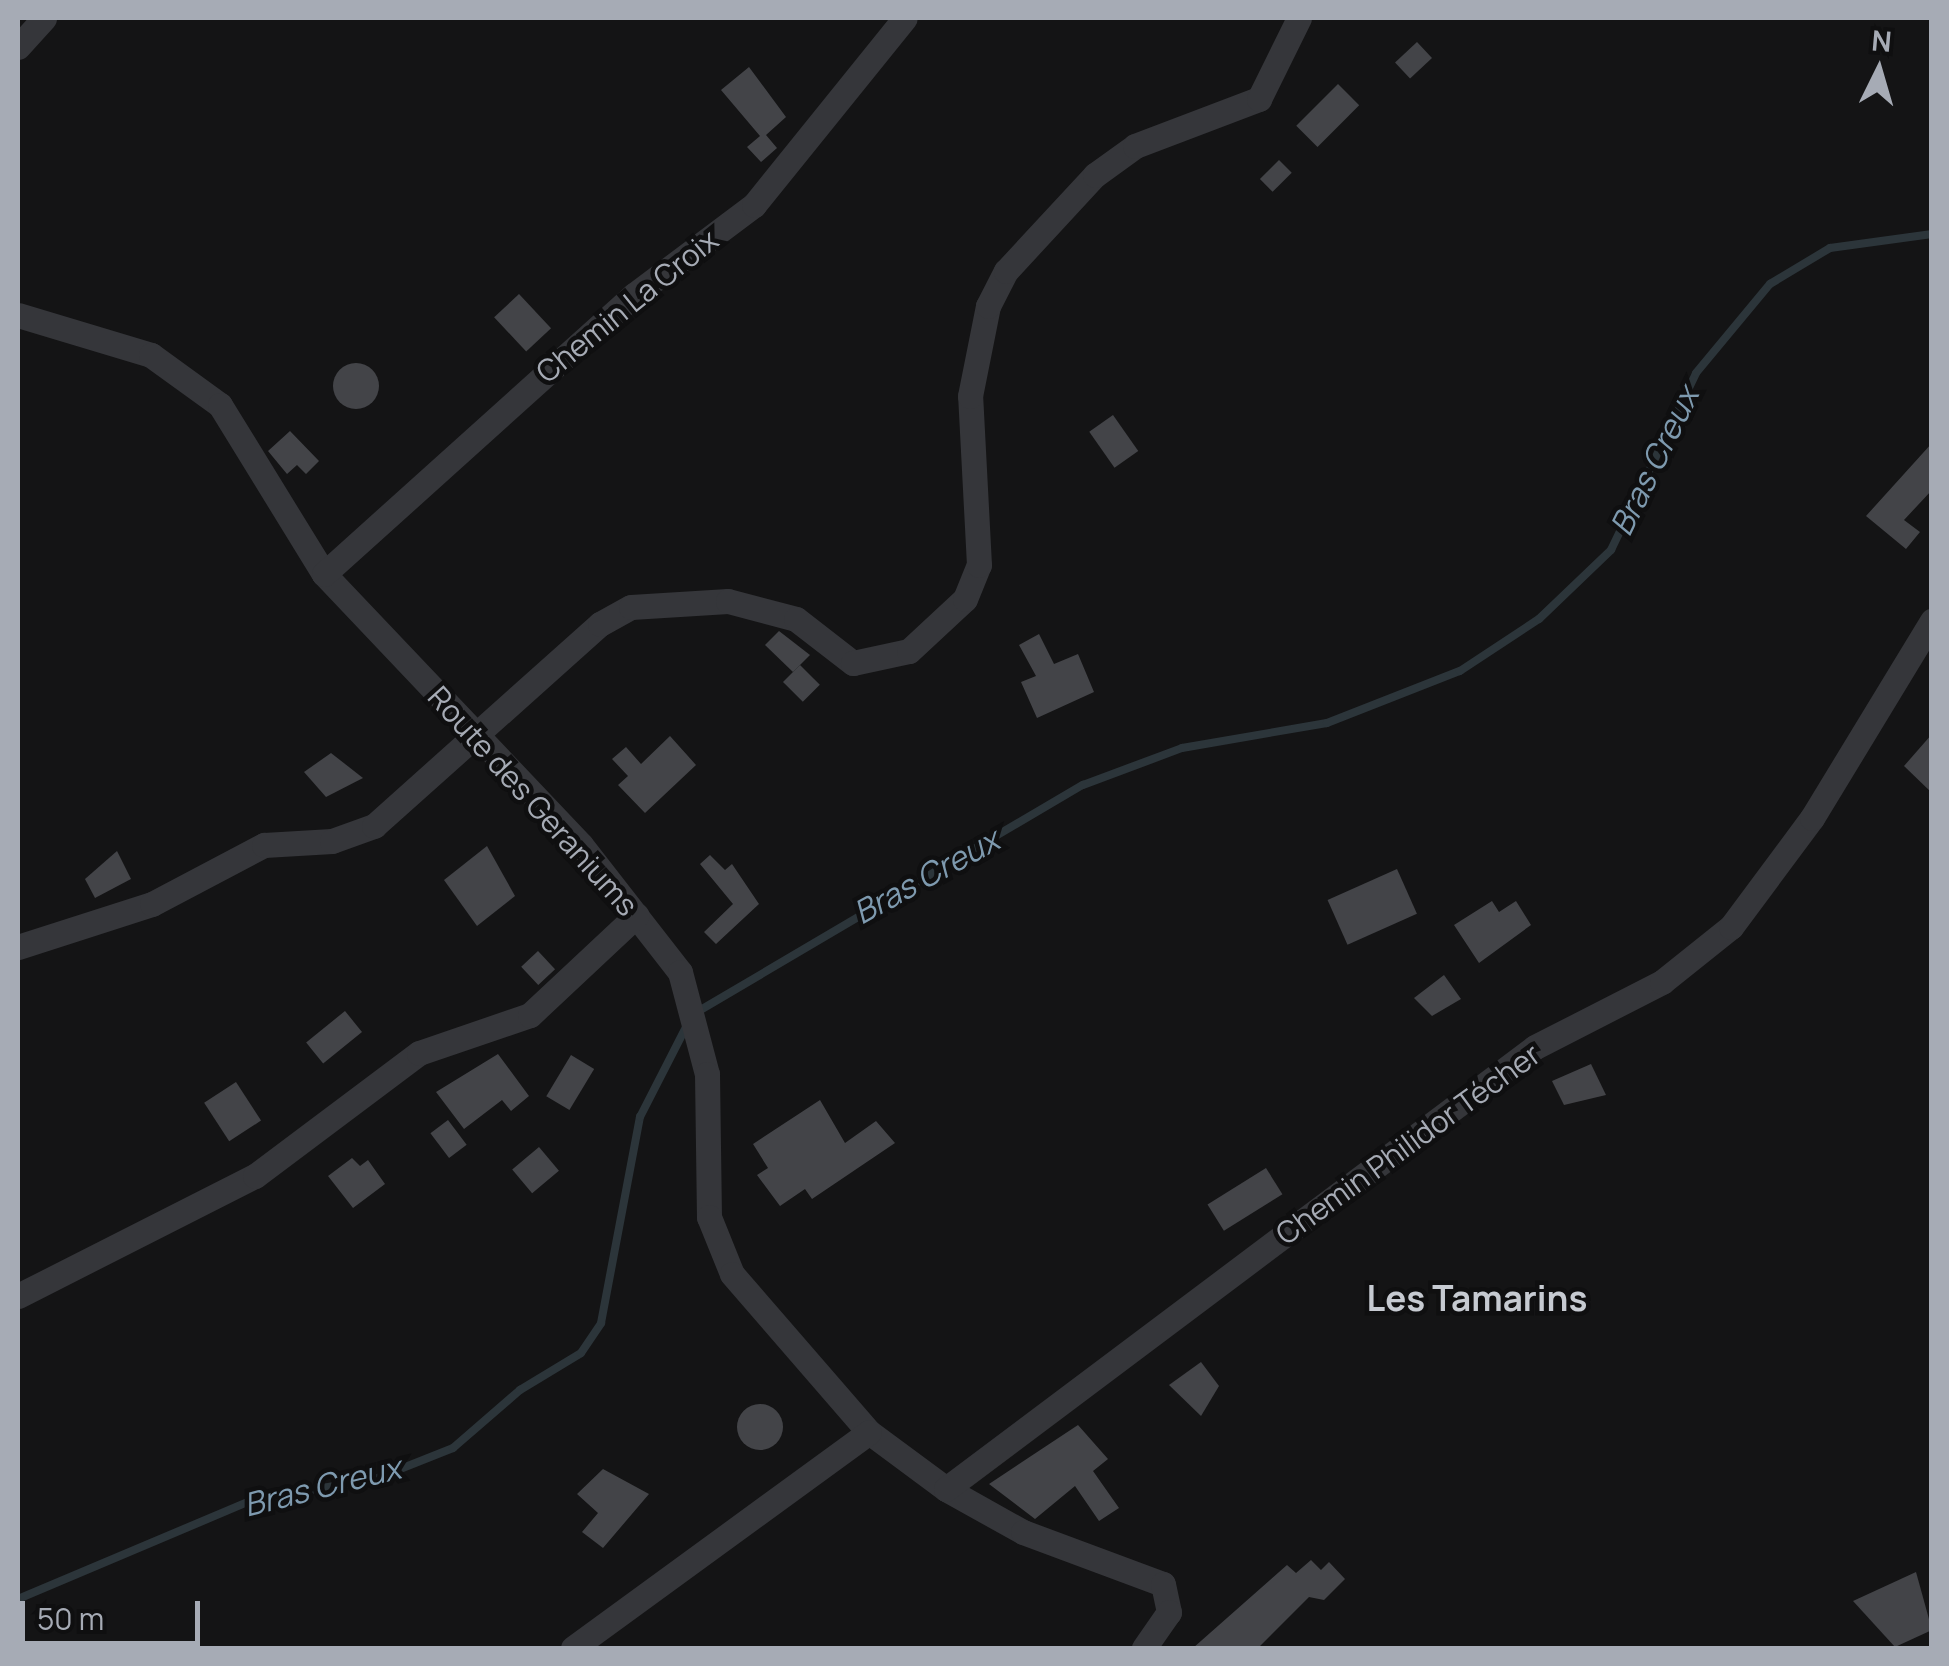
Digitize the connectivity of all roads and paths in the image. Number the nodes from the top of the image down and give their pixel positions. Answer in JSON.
{"nodes":[{"id":1,"x":44,"y":18,"type":"edge"},
{"id":2,"x":906,"y":18,"type":"edge"},
{"id":3,"x":1299,"y":18,"type":"edge"},
{"id":4,"x":18,"y":47,"type":"edge"},
{"id":5,"x":18,"y":315,"type":"edge"},
{"id":6,"x":324,"y":574,"type":"junction"},
{"id":7,"x":1932,"y":621,"type":"edge"},
{"id":8,"x":476,"y":736,"type":"junction"},
{"id":9,"x":637,"y":915,"type":"junction"},
{"id":10,"x":18,"y":947,"type":"edge"},
{"id":11,"x":18,"y":1296,"type":"edge"},
{"id":12,"x":869,"y":1432,"type":"junction"},
{"id":13,"x":946,"y":1489,"type":"junction"},
{"id":14,"x":572,"y":1648,"type":"edge"},
{"id":15,"x":1144,"y":1648,"type":"edge"}],
"edges":[{"from":1,"to":4,"type":"street"},
{"from":2,"to":6,"type":"street","name":"Chemin La Croix"},
{"from":3,"to":8,"type":"street"},
{"from":5,"to":6,"type":"street","name":"Route des Geraniums"},
{"from":6,"to":8,"type":"street","name":"Route des Geraniums"},
{"from":7,"to":13,"type":"street","name":"Chemin Philidor Técher"},
{"from":8,"to":9,"type":"street","name":"Route des Geraniums"},
{"from":8,"to":10,"type":"street"},
{"from":9,"to":11,"type":"street"},
{"from":9,"to":12,"type":"street","name":"Route des Geraniums"},
{"from":12,"to":13,"type":"street","name":"Route des Geraniums"},
{"from":12,"to":14,"type":"street"},
{"from":13,"to":15,"type":"street","name":"Route des Geraniums"}]}
